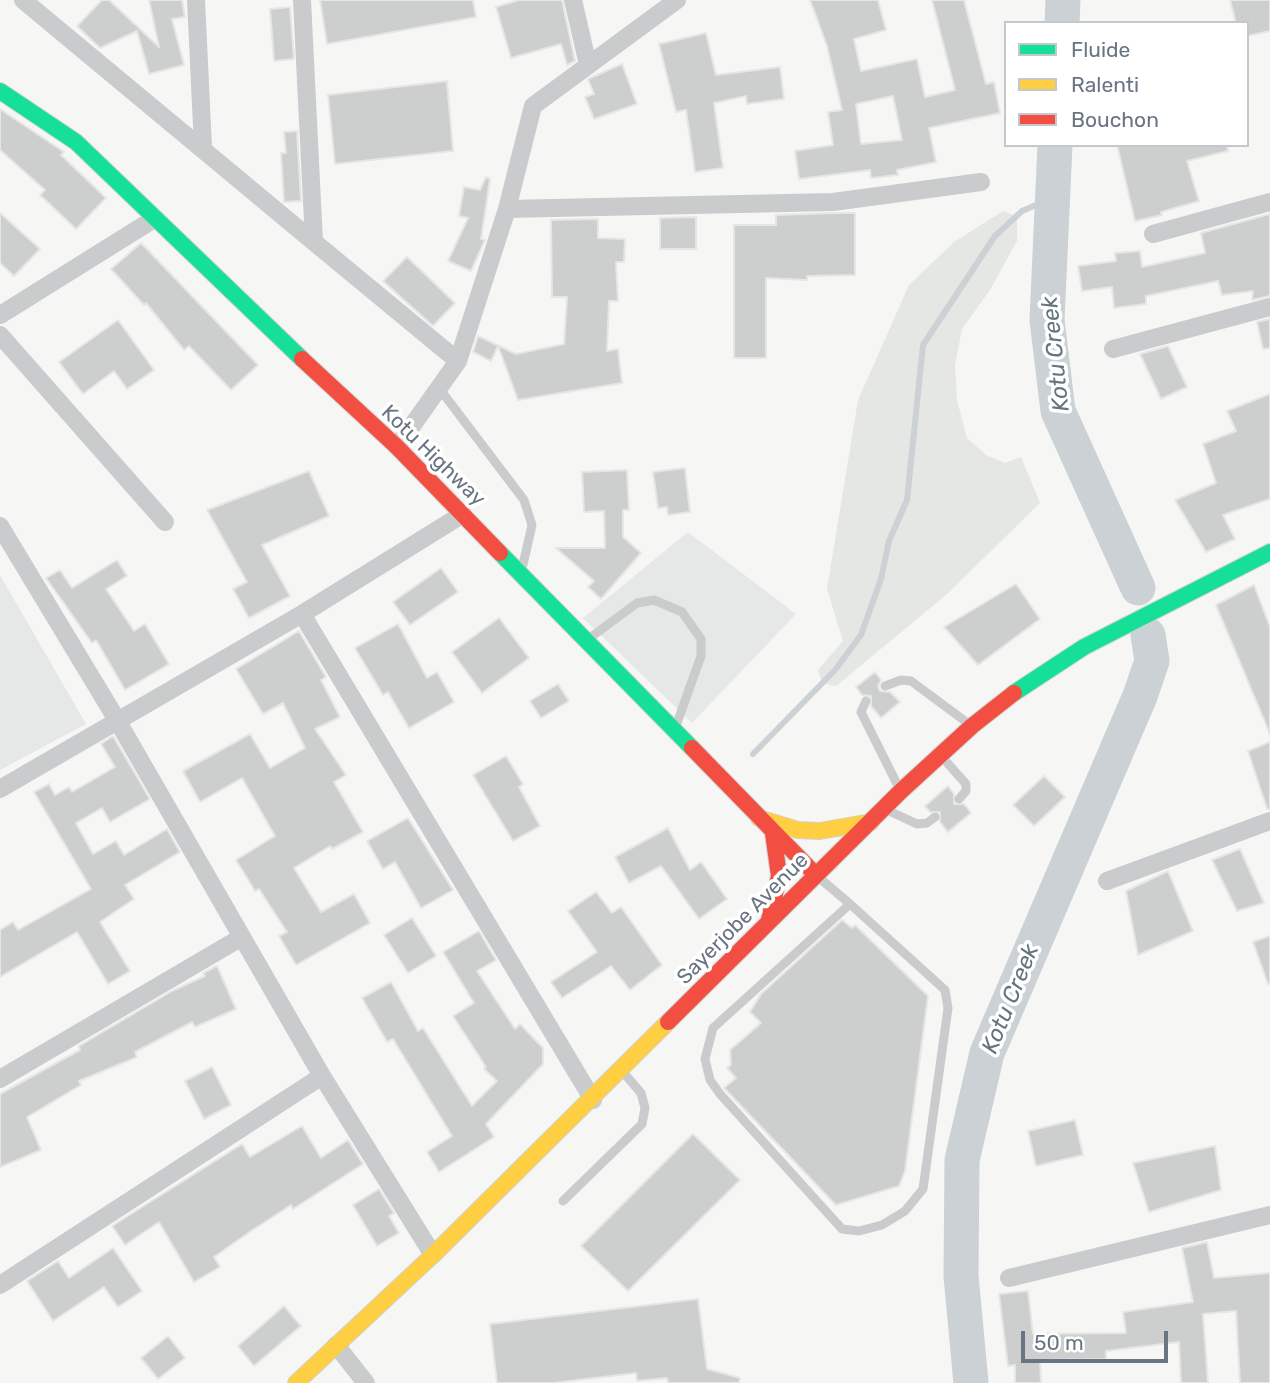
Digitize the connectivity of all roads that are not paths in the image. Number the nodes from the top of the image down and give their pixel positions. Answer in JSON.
{"nodes":[{"id":1,"x":23,"y":0,"type":"edge"},
{"id":2,"x":195,"y":0,"type":"edge"},
{"id":3,"x":302,"y":0,"type":"edge"},
{"id":4,"x":573,"y":0,"type":"edge"},
{"id":5,"x":677,"y":0,"type":"edge"},
{"id":6,"x":587,"y":65,"type":"junction"},
{"id":7,"x":0,"y":91,"type":"edge"},
{"id":8,"x":203,"y":147,"type":"junction"},
{"id":9,"x":981,"y":182,"type":"dead end"},
{"id":10,"x":1270,"y":202,"type":"edge"},
{"id":11,"x":507,"y":209,"type":"junction"},
{"id":12,"x":153,"y":219,"type":"junction"},
{"id":13,"x":1153,"y":234,"type":"dead end"},
{"id":14,"x":314,"y":242,"type":"junction"},
{"id":15,"x":1270,"y":307,"type":"edge"},
{"id":16,"x":0,"y":315,"type":"edge"},
{"id":17,"x":0,"y":334,"type":"edge"},
{"id":18,"x":1113,"y":349,"type":"dead end"},
{"id":19,"x":458,"y":361,"type":"junction"},
{"id":20,"x":439,"y":388,"type":"junction"},
{"id":21,"x":397,"y":447,"type":"junction"},
{"id":22,"x":463,"y":514,"type":"junction"},
{"id":23,"x":164,"y":522,"type":"dead end"},
{"id":24,"x":0,"y":526,"type":"edge"},
{"id":25,"x":1270,"y":552,"type":"edge"},
{"id":26,"x":521,"y":574,"type":"junction"},
{"id":27,"x":302,"y":614,"type":"junction"},
{"id":28,"x":586,"y":641,"type":"junction"},
{"id":29,"x":885,"y":685,"type":"dead end"},
{"id":30,"x":866,"y":701,"type":"dead end"},
{"id":31,"x":117,"y":720,"type":"junction"},
{"id":32,"x":972,"y":726,"type":"junction"},
{"id":33,"x":674,"y":731,"type":"junction"},
{"id":34,"x":940,"y":754,"type":"junction"},
{"id":35,"x":0,"y":789,"type":"edge"},
{"id":36,"x":901,"y":791,"type":"junction"},
{"id":37,"x":959,"y":799,"type":"dead end"},
{"id":38,"x":885,"y":808,"type":"junction"},
{"id":39,"x":935,"y":817,"type":"dead end"},
{"id":40,"x":759,"y":818,"type":"junction"},
{"id":41,"x":1270,"y":821,"type":"edge"},
{"id":42,"x":871,"y":822,"type":"junction"},
{"id":43,"x":774,"y":833,"type":"junction"},
{"id":44,"x":816,"y":875,"type":"junction"},
{"id":45,"x":1107,"y":881,"type":"dead end"},
{"id":46,"x":850,"y":904,"type":"junction"},
{"id":47,"x":768,"y":923,"type":"junction"},
{"id":48,"x":242,"y":937,"type":"junction"},
{"id":49,"x":622,"y":1071,"type":"junction"},
{"id":50,"x":322,"y":1076,"type":"junction"},
{"id":51,"x":0,"y":1079,"type":"edge"},
{"id":52,"x":593,"y":1100,"type":"junction"},
{"id":53,"x":563,"y":1201,"type":"dead end"},
{"id":54,"x":1270,"y":1215,"type":"edge"},
{"id":55,"x":433,"y":1255,"type":"junction"},
{"id":56,"x":1009,"y":1278,"type":"dead end"},
{"id":57,"x":0,"y":1285,"type":"edge"},
{"id":58,"x":336,"y":1345,"type":"junction"},
{"id":59,"x":296,"y":1383,"type":"edge"},
{"id":60,"x":366,"y":1383,"type":"edge"}],
"edges":[{"from":1,"to":8,"type":"street"},
{"from":2,"to":8,"type":"street"},
{"from":3,"to":14,"type":"street"},
{"from":4,"to":6,"type":"street"},
{"from":5,"to":6,"type":"street"},
{"from":6,"to":11,"type":"street"},
{"from":7,"to":12,"type":"main road","name":"Kotu Highway"},
{"from":8,"to":14,"type":"street"},
{"from":9,"to":11,"type":"street"},
{"from":10,"to":13,"type":"street"},
{"from":11,"to":19,"type":"street"},
{"from":12,"to":16,"type":"street"},
{"from":12,"to":21,"type":"main road","name":"Kotu Highway"},
{"from":14,"to":19,"type":"street"},
{"from":15,"to":18,"type":"street"},
{"from":17,"to":23,"type":"street"},
{"from":19,"to":20,"type":"street"},
{"from":20,"to":21,"type":"street"},
{"from":20,"to":26,"type":"lane"},
{"from":21,"to":22,"type":"main road","name":"Kotu Highway"},
{"from":22,"to":26,"type":"main road","name":"Kotu Highway"},
{"from":22,"to":27,"type":"street"},
{"from":24,"to":31,"type":"street"},
{"from":25,"to":32,"type":"main road","name":"Sayerjobe Avenue"},
{"from":26,"to":28,"type":"main road","name":"Kotu Highway"},
{"from":27,"to":31,"type":"street"},
{"from":27,"to":52,"type":"street"},
{"from":28,"to":33,"type":"main road","name":"Kotu Highway"},
{"from":28,"to":33,"type":"lane"},
{"from":29,"to":32,"type":"lane"},
{"from":30,"to":36,"type":"lane"},
{"from":31,"to":35,"type":"street"},
{"from":31,"to":48,"type":"street"},
{"from":32,"to":34,"type":"main road","name":"Sayerjobe Avenue"},
{"from":33,"to":40,"type":"main road","name":"Kotu Highway"},
{"from":34,"to":36,"type":"main road","name":"Sayerjobe Avenue"},
{"from":34,"to":37,"type":"lane"},
{"from":36,"to":38,"type":"main road","name":"Sayerjobe Avenue"},
{"from":38,"to":39,"type":"lane"},
{"from":38,"to":42,"type":"main road","name":"Sayerjobe Avenue"},
{"from":40,"to":42,"type":"main road"},
{"from":40,"to":43,"type":"main road","name":"Kotu Highway"},
{"from":41,"to":45,"type":"street"},
{"from":42,"to":44,"type":"main road","name":"Sayerjobe Avenue"},
{"from":43,"to":44,"type":"main road","name":"Kotu Highway"},
{"from":43,"to":47,"type":"main road"},
{"from":44,"to":46,"type":"lane"},
{"from":44,"to":47,"type":"main road","name":"Sayerjobe Avenue"},
{"from":46,"to":46,"type":"lane"},
{"from":47,"to":49,"type":"main road","name":"Sayerjobe Avenue"},
{"from":48,"to":50,"type":"street"},
{"from":48,"to":51,"type":"street"},
{"from":49,"to":52,"type":"main road","name":"Sayerjobe Avenue"},
{"from":49,"to":53,"type":"lane"},
{"from":50,"to":55,"type":"street"},
{"from":50,"to":57,"type":"street"},
{"from":52,"to":55,"type":"main road","name":"Sayerjobe Avenue"},
{"from":54,"to":56,"type":"street"},
{"from":55,"to":58,"type":"main road","name":"Sayerjobe Avenue"},
{"from":58,"to":59,"type":"main road","name":"Sayerjobe Avenue"},
{"from":58,"to":60,"type":"street"}]}
